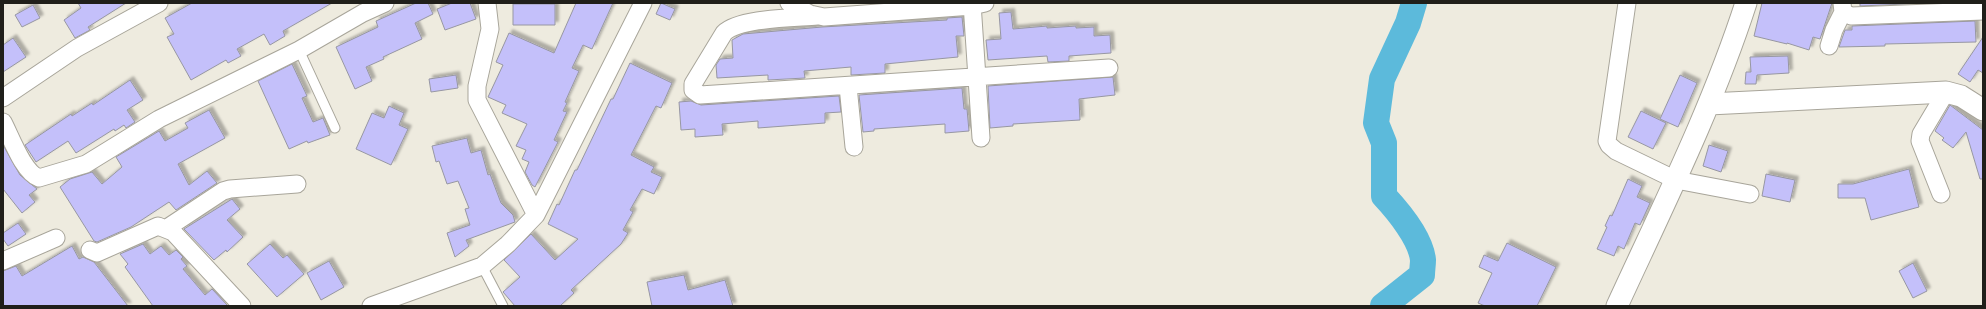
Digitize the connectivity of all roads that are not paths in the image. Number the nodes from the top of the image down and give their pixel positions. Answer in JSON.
{"nodes":[{"id":1,"x":159,"y":3,"type":"edge"},
{"id":2,"x":385,"y":3,"type":"edge"},
{"id":3,"x":487,"y":3,"type":"edge"},
{"id":4,"x":642,"y":3,"type":"edge"},
{"id":5,"x":789,"y":3,"type":"edge"},
{"id":6,"x":1627,"y":3,"type":"edge"},
{"id":7,"x":1746,"y":3,"type":"edge"},
{"id":8,"x":977,"y":4,"type":"edge"},
{"id":9,"x":905,"y":7,"type":"edge"},
{"id":10,"x":361,"y":8,"type":"edge"},
{"id":11,"x":1842,"y":8,"type":"edge"},
{"id":12,"x":1983,"y":12,"type":"edge"},
{"id":13,"x":817,"y":16,"type":"junction"},
{"id":14,"x":1829,"y":46,"type":"dead end"},
{"id":15,"x":299,"y":50,"type":"junction"},
{"id":16,"x":1109,"y":68,"type":"dead end"},
{"id":17,"x":977,"y":76,"type":"junction"},
{"id":18,"x":848,"y":86,"type":"junction"},
{"id":19,"x":1946,"y":92,"type":"junction"},
{"id":20,"x":3,"y":98,"type":"edge"},
{"id":21,"x":1709,"y":104,"type":"junction"},
{"id":22,"x":1983,"y":110,"type":"edge"},
{"id":23,"x":3,"y":122,"type":"edge"},
{"id":24,"x":335,"y":128,"type":"dead end"},
{"id":25,"x":981,"y":138,"type":"dead end"},
{"id":26,"x":854,"y":147,"type":"dead end"},
{"id":27,"x":1676,"y":180,"type":"junction"},
{"id":28,"x":297,"y":184,"type":"dead end"},
{"id":29,"x":1750,"y":194,"type":"dead end"},
{"id":30,"x":1941,"y":194,"type":"dead end"},
{"id":31,"x":536,"y":215,"type":"junction"},
{"id":32,"x":167,"y":228,"type":"junction"},
{"id":33,"x":56,"y":238,"type":"dead end"},
{"id":34,"x":90,"y":250,"type":"dead end"},
{"id":35,"x":3,"y":261,"type":"edge"},
{"id":36,"x":482,"y":266,"type":"junction"},
{"id":37,"x":242,"y":306,"type":"edge"},
{"id":38,"x":371,"y":306,"type":"edge"},
{"id":39,"x":502,"y":306,"type":"edge"},
{"id":40,"x":1617,"y":306,"type":"edge"}],
"edges":[{"from":1,"to":20,"type":"street"},
{"from":2,"to":10,"type":"street"},
{"from":3,"to":31,"type":"street"},
{"from":4,"to":31,"type":"street"},
{"from":5,"to":13,"type":"street"},
{"from":6,"to":27,"type":"street"},
{"from":7,"to":21,"type":"street"},
{"from":8,"to":9,"type":"street"},
{"from":8,"to":17,"type":"street"},
{"from":9,"to":13,"type":"street"},
{"from":10,"to":15,"type":"street"},
{"from":11,"to":12,"type":"street"},
{"from":11,"to":14,"type":"street"},
{"from":13,"to":18,"type":"street"},
{"from":15,"to":23,"type":"street"},
{"from":15,"to":24,"type":"lane"},
{"from":16,"to":17,"type":"street"},
{"from":17,"to":18,"type":"street"},
{"from":17,"to":25,"type":"street"},
{"from":18,"to":26,"type":"street"},
{"from":19,"to":21,"type":"street"},
{"from":19,"to":22,"type":"street"},
{"from":19,"to":30,"type":"street"},
{"from":21,"to":27,"type":"street"},
{"from":27,"to":29,"type":"street"},
{"from":27,"to":40,"type":"street"},
{"from":28,"to":32,"type":"street"},
{"from":31,"to":36,"type":"street"},
{"from":32,"to":34,"type":"street"},
{"from":32,"to":37,"type":"street"},
{"from":33,"to":35,"type":"street"},
{"from":36,"to":38,"type":"street"},
{"from":36,"to":39,"type":"lane"}]}
